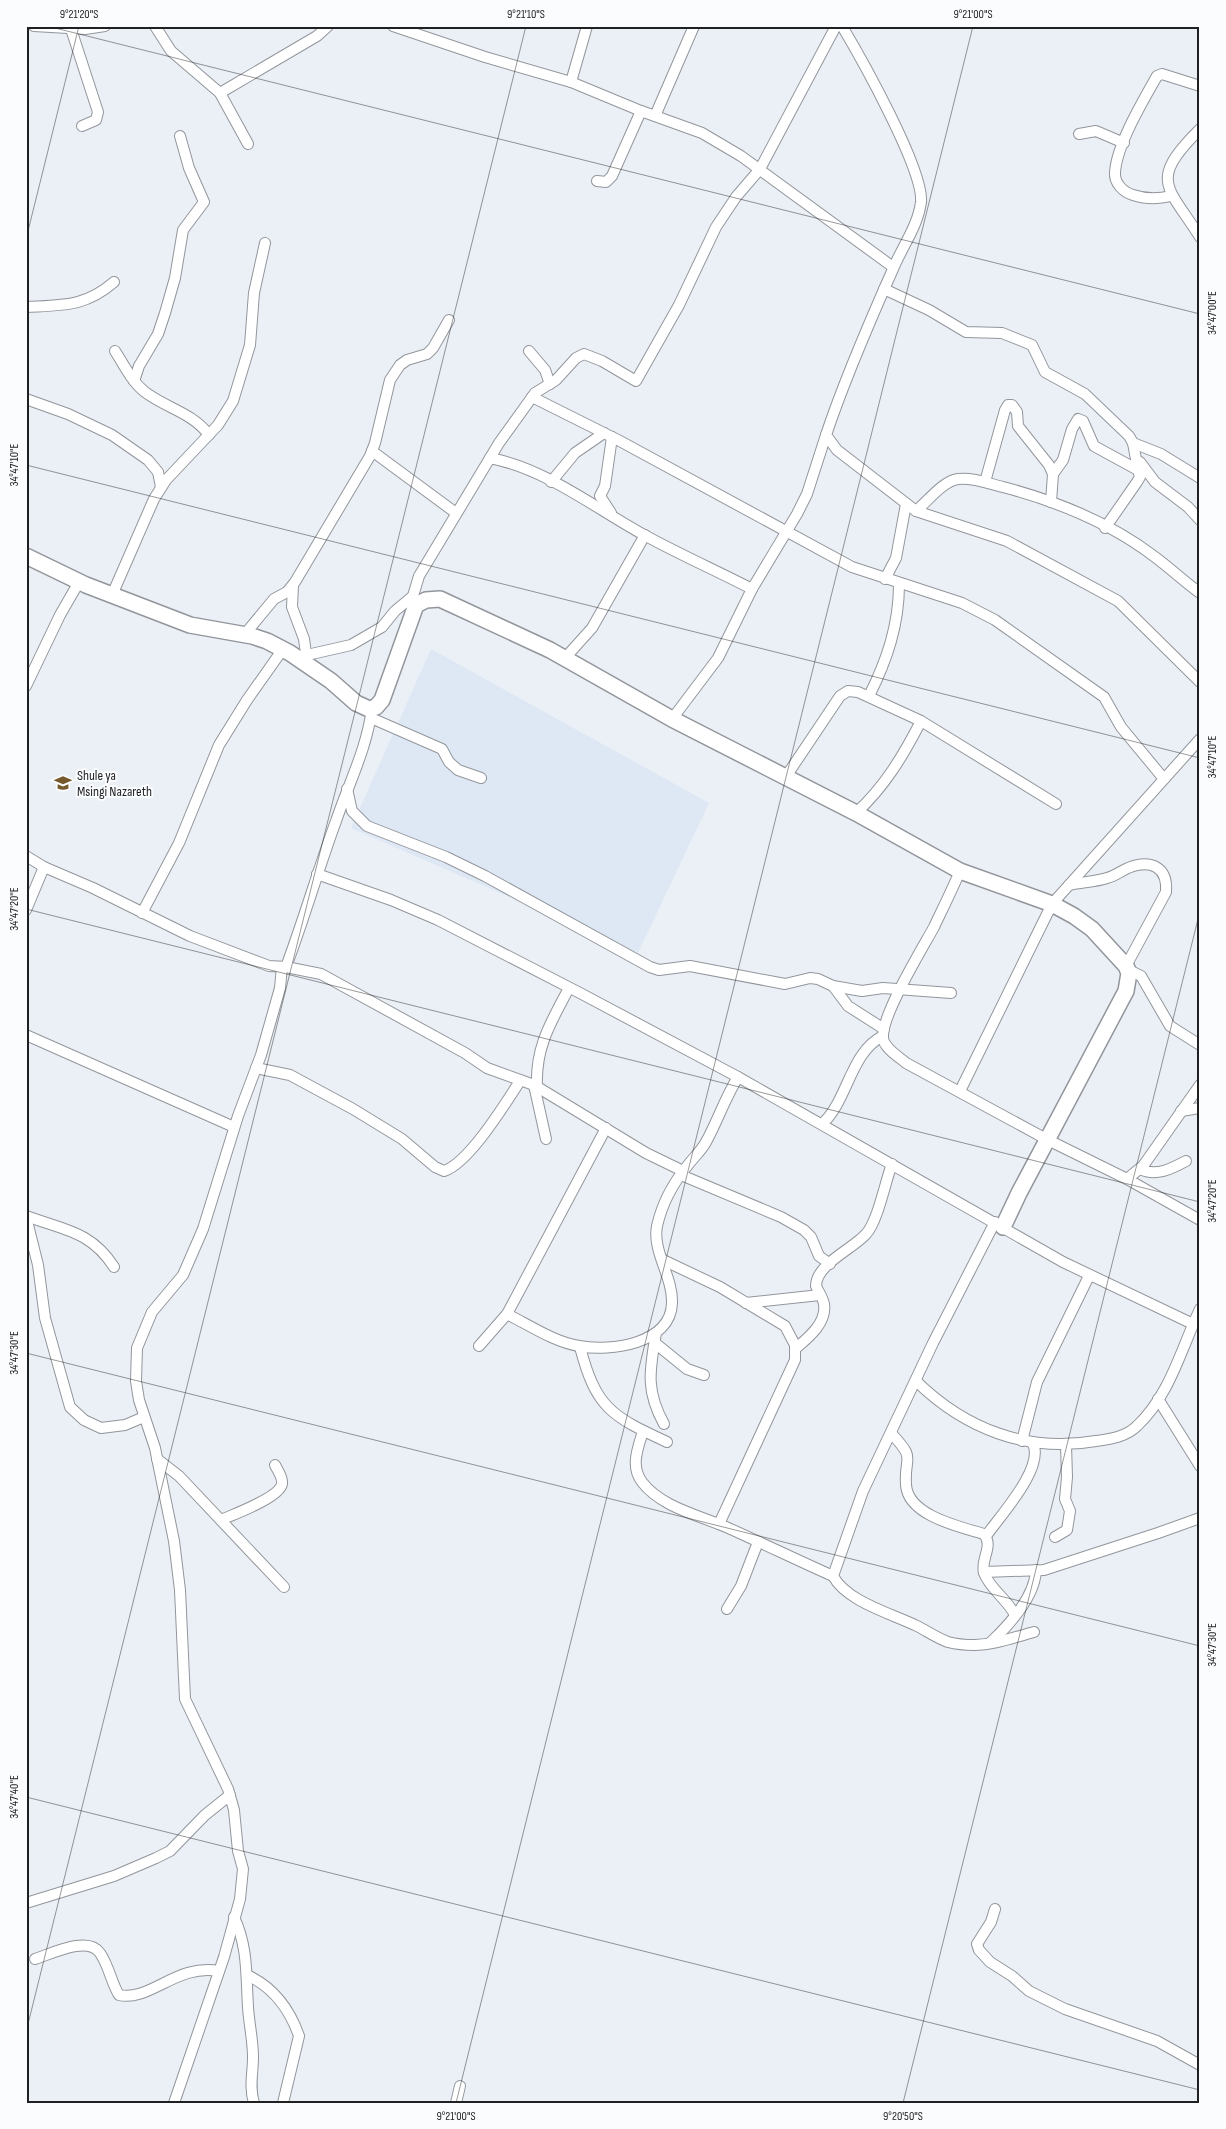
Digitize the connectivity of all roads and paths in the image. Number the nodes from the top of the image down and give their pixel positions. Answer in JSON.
{"nodes":[{"id":1,"x":34,"y":26,"type":"edge"},
{"id":2,"x":104,"y":26,"type":"edge"},
{"id":3,"x":155,"y":26,"type":"edge"},
{"id":4,"x":328,"y":26,"type":"edge"},
{"id":5,"x":393,"y":26,"type":"edge"},
{"id":6,"x":587,"y":26,"type":"edge"},
{"id":7,"x":694,"y":26,"type":"edge"},
{"id":8,"x":836,"y":26,"type":"edge"},
{"id":9,"x":842,"y":26,"type":"edge"},
{"id":10,"x":71,"y":29,"type":"junction"},
{"id":11,"x":571,"y":82,"type":"junction"},
{"id":12,"x":1200,"y":86,"type":"edge"},
{"id":13,"x":220,"y":93,"type":"junction"},
{"id":14,"x":641,"y":111,"type":"junction"},
{"id":15,"x":656,"y":116,"type":"junction"},
{"id":16,"x":82,"y":126,"type":"dead end"},
{"id":17,"x":1200,"y":129,"type":"edge"},
{"id":18,"x":1079,"y":134,"type":"dead end"},
{"id":19,"x":180,"y":136,"type":"dead end"},
{"id":20,"x":1124,"y":143,"type":"junction"},
{"id":21,"x":248,"y":144,"type":"dead end"},
{"id":22,"x":760,"y":169,"type":"junction"},
{"id":23,"x":597,"y":181,"type":"dead end"},
{"id":24,"x":1171,"y":196,"type":"junction"},
{"id":25,"x":1200,"y":237,"type":"edge"},
{"id":26,"x":265,"y":243,"type":"dead end"},
{"id":27,"x":893,"y":268,"type":"junction"},
{"id":28,"x":114,"y":282,"type":"dead end"},
{"id":29,"x":884,"y":289,"type":"junction"},
{"id":30,"x":26,"y":307,"type":"edge"},
{"id":31,"x":449,"y":320,"type":"dead end"},
{"id":32,"x":115,"y":351,"type":"dead end"},
{"id":33,"x":529,"y":351,"type":"dead end"},
{"id":34,"x":134,"y":381,"type":"junction"},
{"id":35,"x":550,"y":384,"type":"junction"},
{"id":36,"x":532,"y":397,"type":"junction"},
{"id":37,"x":26,"y":399,"type":"edge"},
{"id":38,"x":209,"y":435,"type":"junction"},
{"id":39,"x":608,"y":435,"type":"junction"},
{"id":40,"x":826,"y":435,"type":"junction"},
{"id":41,"x":1134,"y":443,"type":"junction"},
{"id":42,"x":372,"y":451,"type":"junction"},
{"id":43,"x":490,"y":458,"type":"junction"},
{"id":44,"x":1135,"y":458,"type":"junction"},
{"id":45,"x":1138,"y":470,"type":"junction"},
{"id":46,"x":1053,"y":474,"type":"junction"},
{"id":47,"x":1200,"y":478,"type":"edge"},
{"id":48,"x":551,"y":482,"type":"junction"},
{"id":49,"x":985,"y":482,"type":"junction"},
{"id":50,"x":162,"y":487,"type":"junction"},
{"id":51,"x":1051,"y":502,"type":"junction"},
{"id":52,"x":906,"y":504,"type":"junction"},
{"id":53,"x":916,"y":511,"type":"junction"},
{"id":54,"x":456,"y":513,"type":"junction"},
{"id":55,"x":613,"y":516,"type":"junction"},
{"id":56,"x":1200,"y":520,"type":"edge"},
{"id":57,"x":1105,"y":528,"type":"junction"},
{"id":58,"x":786,"y":532,"type":"junction"},
{"id":59,"x":645,"y":535,"type":"junction"},
{"id":60,"x":26,"y":556,"type":"edge"},
{"id":61,"x":885,"y":579,"type":"junction"},
{"id":62,"x":79,"y":582,"type":"junction"},
{"id":63,"x":899,"y":584,"type":"junction"},
{"id":64,"x":293,"y":585,"type":"junction"},
{"id":65,"x":752,"y":589,"type":"junction"},
{"id":66,"x":1200,"y":593,"type":"edge"},
{"id":67,"x":112,"y":596,"type":"junction"},
{"id":68,"x":413,"y":596,"type":"junction"},
{"id":69,"x":412,"y":614,"type":"junction"},
{"id":70,"x":244,"y":634,"type":"junction"},
{"id":71,"x":283,"y":649,"type":"junction"},
{"id":72,"x":565,"y":658,"type":"junction"},
{"id":73,"x":307,"y":660,"type":"junction"},
{"id":74,"x":1200,"y":682,"type":"edge"},
{"id":75,"x":26,"y":686,"type":"edge"},
{"id":76,"x":869,"y":696,"type":"junction"},
{"id":77,"x":372,"y":713,"type":"junction"},
{"id":78,"x":672,"y":719,"type":"junction"},
{"id":79,"x":921,"y":721,"type":"junction"},
{"id":80,"x":1200,"y":739,"type":"edge"},
{"id":81,"x":481,"y":778,"type":"dead end"},
{"id":82,"x":785,"y":778,"type":"junction"},
{"id":83,"x":1164,"y":779,"type":"junction"},
{"id":84,"x":347,"y":789,"type":"junction"},
{"id":85,"x":1056,"y":804,"type":"dead end"},
{"id":86,"x":856,"y":813,"type":"junction"},
{"id":87,"x":26,"y":856,"type":"edge"},
{"id":88,"x":44,"y":867,"type":"junction"},
{"id":89,"x":960,"y":871,"type":"junction"},
{"id":90,"x":317,"y":874,"type":"junction"},
{"id":91,"x":1069,"y":885,"type":"junction"},
{"id":92,"x":1052,"y":904,"type":"junction"},
{"id":93,"x":26,"y":910,"type":"edge"},
{"id":94,"x":142,"y":913,"type":"junction"},
{"id":95,"x":284,"y":967,"type":"junction"},
{"id":96,"x":1127,"y":967,"type":"junction"},
{"id":97,"x":833,"y":986,"type":"junction"},
{"id":98,"x":569,"y":988,"type":"junction"},
{"id":99,"x":900,"y":989,"type":"junction"},
{"id":100,"x":951,"y":993,"type":"dead end"},
{"id":101,"x":884,"y":1032,"type":"junction"},
{"id":102,"x":26,"y":1035,"type":"edge"},
{"id":103,"x":1200,"y":1045,"type":"edge"},
{"id":104,"x":256,"y":1068,"type":"junction"},
{"id":105,"x":738,"y":1077,"type":"junction"},
{"id":106,"x":520,"y":1081,"type":"junction"},
{"id":107,"x":1200,"y":1085,"type":"edge"},
{"id":108,"x":536,"y":1086,"type":"junction"},
{"id":109,"x":960,"y":1091,"type":"junction"},
{"id":110,"x":1200,"y":1108,"type":"edge"},
{"id":111,"x":1180,"y":1112,"type":"junction"},
{"id":112,"x":822,"y":1124,"type":"junction"},
{"id":113,"x":234,"y":1127,"type":"junction"},
{"id":114,"x":606,"y":1128,"type":"junction"},
{"id":115,"x":546,"y":1139,"type":"dead end"},
{"id":116,"x":1048,"y":1140,"type":"junction"},
{"id":117,"x":1186,"y":1161,"type":"dead end"},
{"id":118,"x":892,"y":1164,"type":"junction"},
{"id":119,"x":1140,"y":1169,"type":"junction"},
{"id":120,"x":682,"y":1173,"type":"junction"},
{"id":121,"x":1127,"y":1179,"type":"junction"},
{"id":122,"x":26,"y":1217,"type":"edge"},
{"id":123,"x":1200,"y":1220,"type":"edge"},
{"id":124,"x":999,"y":1224,"type":"junction"},
{"id":125,"x":663,"y":1260,"type":"junction"},
{"id":126,"x":830,"y":1264,"type":"junction"},
{"id":127,"x":114,"y":1267,"type":"dead end"},
{"id":128,"x":1089,"y":1276,"type":"junction"},
{"id":129,"x":820,"y":1295,"type":"junction"},
{"id":130,"x":746,"y":1303,"type":"junction"},
{"id":131,"x":1200,"y":1310,"type":"edge"},
{"id":132,"x":506,"y":1314,"type":"junction"},
{"id":133,"x":1193,"y":1324,"type":"junction"},
{"id":134,"x":656,"y":1338,"type":"junction"},
{"id":135,"x":479,"y":1346,"type":"dead end"},
{"id":136,"x":580,"y":1347,"type":"junction"},
{"id":137,"x":795,"y":1349,"type":"junction"},
{"id":138,"x":704,"y":1375,"type":"dead end"},
{"id":139,"x":916,"y":1382,"type":"junction"},
{"id":140,"x":1158,"y":1399,"type":"junction"},
{"id":141,"x":144,"y":1417,"type":"junction"},
{"id":142,"x":664,"y":1424,"type":"dead end"},
{"id":143,"x":643,"y":1431,"type":"junction"},
{"id":144,"x":891,"y":1433,"type":"junction"},
{"id":145,"x":1027,"y":1441,"type":"junction"},
{"id":146,"x":667,"y":1442,"type":"dead end"},
{"id":147,"x":1066,"y":1445,"type":"junction"},
{"id":148,"x":158,"y":1459,"type":"junction"},
{"id":149,"x":275,"y":1465,"type":"dead end"},
{"id":150,"x":1200,"y":1466,"type":"edge"},
{"id":151,"x":1200,"y":1518,"type":"edge"},
{"id":152,"x":221,"y":1520,"type":"junction"},
{"id":153,"x":719,"y":1524,"type":"junction"},
{"id":154,"x":986,"y":1536,"type":"junction"},
{"id":155,"x":1055,"y":1537,"type":"dead end"},
{"id":156,"x":758,"y":1542,"type":"junction"},
{"id":157,"x":1036,"y":1570,"type":"junction"},
{"id":158,"x":984,"y":1572,"type":"junction"},
{"id":159,"x":833,"y":1576,"type":"junction"},
{"id":160,"x":284,"y":1586,"type":"dead end"},
{"id":161,"x":727,"y":1609,"type":"dead end"},
{"id":162,"x":1015,"y":1615,"type":"junction"},
{"id":163,"x":1034,"y":1632,"type":"dead end"},
{"id":164,"x":991,"y":1643,"type":"junction"},
{"id":165,"x":230,"y":1795,"type":"junction"},
{"id":166,"x":26,"y":1903,"type":"edge"},
{"id":167,"x":995,"y":1908,"type":"dead end"},
{"id":168,"x":234,"y":1917,"type":"junction"},
{"id":169,"x":35,"y":1959,"type":"dead end"},
{"id":170,"x":219,"y":1971,"type":"junction"},
{"id":171,"x":247,"y":1974,"type":"junction"},
{"id":172,"x":1200,"y":2065,"type":"edge"},
{"id":173,"x":460,"y":2086,"type":"dead end"},
{"id":174,"x":174,"y":2103,"type":"edge"},
{"id":175,"x":254,"y":2103,"type":"edge"},
{"id":176,"x":283,"y":2103,"type":"edge"},
{"id":177,"x":456,"y":2103,"type":"edge"}],
"edges":[{"from":1,"to":10,"type":"street"},
{"from":2,"to":10,"type":"street"},
{"from":3,"to":13,"type":"street"},
{"from":4,"to":13,"type":"street"},
{"from":5,"to":11,"type":"street"},
{"from":6,"to":11,"type":"street"},
{"from":7,"to":15,"type":"street"},
{"from":8,"to":22,"type":"street"},
{"from":9,"to":27,"type":"street"},
{"from":10,"to":16,"type":"street"},
{"from":11,"to":14,"type":"street"},
{"from":12,"to":20,"type":"street"},
{"from":13,"to":21,"type":"street"},
{"from":14,"to":15,"type":"street"},
{"from":14,"to":23,"type":"street"},
{"from":15,"to":22,"type":"street"},
{"from":17,"to":24,"type":"street"},
{"from":18,"to":20,"type":"street"},
{"from":19,"to":34,"type":"street"},
{"from":20,"to":24,"type":"street"},
{"from":22,"to":27,"type":"street"},
{"from":22,"to":35,"type":"street"},
{"from":24,"to":25,"type":"street"},
{"from":26,"to":38,"type":"street"},
{"from":27,"to":29,"type":"street"},
{"from":28,"to":30,"type":"street"},
{"from":29,"to":40,"type":"street"},
{"from":29,"to":41,"type":"street"},
{"from":31,"to":42,"type":"street"},
{"from":32,"to":34,"type":"street"},
{"from":33,"to":35,"type":"street"},
{"from":34,"to":38,"type":"street"},
{"from":35,"to":36,"type":"street"},
{"from":36,"to":39,"type":"street"},
{"from":36,"to":43,"type":"street"},
{"from":37,"to":50,"type":"street"},
{"from":38,"to":50,"type":"street"},
{"from":39,"to":48,"type":"street"},
{"from":39,"to":55,"type":"street"},
{"from":39,"to":58,"type":"street"},
{"from":40,"to":52,"type":"street"},
{"from":40,"to":58,"type":"street"},
{"from":41,"to":44,"type":"street"},
{"from":41,"to":47,"type":"street"},
{"from":42,"to":54,"type":"street"},
{"from":42,"to":64,"type":"street"},
{"from":43,"to":48,"type":"street"},
{"from":43,"to":54,"type":"street"},
{"from":44,"to":45,"type":"street"},
{"from":44,"to":56,"type":"street"},
{"from":45,"to":46,"type":"street"},
{"from":45,"to":57,"type":"street"},
{"from":46,"to":49,"type":"street"},
{"from":46,"to":51,"type":"street"},
{"from":48,"to":55,"type":"street"},
{"from":49,"to":51,"type":"street"},
{"from":49,"to":53,"type":"street"},
{"from":50,"to":67,"type":"street"},
{"from":51,"to":57,"type":"street"},
{"from":52,"to":53,"type":"street"},
{"from":52,"to":61,"type":"street"},
{"from":53,"to":74,"type":"street"},
{"from":54,"to":68,"type":"street"},
{"from":55,"to":59,"type":"street"},
{"from":57,"to":66,"type":"street"},
{"from":58,"to":61,"type":"street"},
{"from":58,"to":65,"type":"street"},
{"from":59,"to":65,"type":"street"},
{"from":59,"to":72,"type":"street"},
{"from":60,"to":62,"type":"street"},
{"from":61,"to":63,"type":"street"},
{"from":62,"to":67,"type":"street"},
{"from":62,"to":75,"type":"street"},
{"from":63,"to":76,"type":"street"},
{"from":63,"to":83,"type":"street"},
{"from":64,"to":70,"type":"street"},
{"from":64,"to":73,"type":"street"},
{"from":65,"to":78,"type":"street"},
{"from":67,"to":70,"type":"street"},
{"from":68,"to":69,"type":"street"},
{"from":68,"to":73,"type":"street"},
{"from":69,"to":72,"type":"street"},
{"from":69,"to":77,"type":"street"},
{"from":70,"to":71,"type":"street"},
{"from":71,"to":73,"type":"street"},
{"from":71,"to":94,"type":"street"},
{"from":72,"to":78,"type":"street"},
{"from":73,"to":77,"type":"street"},
{"from":76,"to":79,"type":"street"},
{"from":76,"to":82,"type":"street"},
{"from":77,"to":81,"type":"street"},
{"from":77,"to":84,"type":"street"},
{"from":78,"to":82,"type":"street"},
{"from":79,"to":85,"type":"street"},
{"from":79,"to":86,"type":"street"},
{"from":80,"to":83,"type":"street"},
{"from":82,"to":86,"type":"street"},
{"from":83,"to":91,"type":"street"},
{"from":84,"to":90,"type":"street"},
{"from":84,"to":97,"type":"street"},
{"from":86,"to":89,"type":"street"},
{"from":87,"to":88,"type":"street"},
{"from":88,"to":93,"type":"street"},
{"from":88,"to":94,"type":"street"},
{"from":89,"to":92,"type":"street"},
{"from":89,"to":99,"type":"street"},
{"from":90,"to":95,"type":"street"},
{"from":90,"to":98,"type":"street"},
{"from":91,"to":92,"type":"street"},
{"from":91,"to":96,"type":"street"},
{"from":92,"to":96,"type":"street"},
{"from":92,"to":109,"type":"street"},
{"from":94,"to":95,"type":"street"},
{"from":95,"to":104,"type":"street"},
{"from":95,"to":106,"type":"street"},
{"from":96,"to":103,"type":"street"},
{"from":96,"to":116,"type":"street"},
{"from":97,"to":99,"type":"street"},
{"from":97,"to":101,"type":"street"},
{"from":98,"to":105,"type":"street"},
{"from":98,"to":108,"type":"street"},
{"from":99,"to":100,"type":"street"},
{"from":99,"to":101,"type":"street"},
{"from":101,"to":109,"type":"street"},
{"from":101,"to":112,"type":"street"},
{"from":102,"to":113,"type":"street"},
{"from":104,"to":106,"type":"street"},
{"from":104,"to":113,"type":"street"},
{"from":105,"to":112,"type":"street"},
{"from":105,"to":120,"type":"street"},
{"from":106,"to":108,"type":"street"},
{"from":107,"to":111,"type":"street"},
{"from":108,"to":114,"type":"street"},
{"from":108,"to":115,"type":"street"},
{"from":109,"to":116,"type":"street"},
{"from":110,"to":111,"type":"street"},
{"from":111,"to":119,"type":"street"},
{"from":112,"to":118,"type":"street"},
{"from":113,"to":141,"type":"street"},
{"from":114,"to":120,"type":"street"},
{"from":114,"to":132,"type":"street"},
{"from":116,"to":121,"type":"street"},
{"from":116,"to":124,"type":"street"},
{"from":117,"to":119,"type":"street"},
{"from":118,"to":124,"type":"street"},
{"from":118,"to":126,"type":"street"},
{"from":119,"to":121,"type":"street"},
{"from":120,"to":125,"type":"street"},
{"from":120,"to":126,"type":"street"},
{"from":121,"to":123,"type":"street"},
{"from":122,"to":127,"type":"street"},
{"from":122,"to":141,"type":"street"},
{"from":124,"to":128,"type":"street"},
{"from":124,"to":139,"type":"street"},
{"from":125,"to":130,"type":"street"},
{"from":125,"to":134,"type":"street"},
{"from":126,"to":129,"type":"street"},
{"from":128,"to":133,"type":"street"},
{"from":128,"to":145,"type":"street"},
{"from":129,"to":130,"type":"street"},
{"from":129,"to":137,"type":"street"},
{"from":130,"to":137,"type":"street"},
{"from":131,"to":133,"type":"street"},
{"from":132,"to":135,"type":"street"},
{"from":132,"to":136,"type":"street"},
{"from":133,"to":140,"type":"street"},
{"from":134,"to":136,"type":"street"},
{"from":134,"to":138,"type":"street"},
{"from":134,"to":142,"type":"street"},
{"from":136,"to":143,"type":"street"},
{"from":137,"to":153,"type":"street"},
{"from":139,"to":144,"type":"street"},
{"from":139,"to":145,"type":"street"},
{"from":140,"to":147,"type":"street"},
{"from":140,"to":150,"type":"street"},
{"from":141,"to":148,"type":"street"},
{"from":143,"to":146,"type":"street"},
{"from":143,"to":153,"type":"street"},
{"from":144,"to":154,"type":"street"},
{"from":144,"to":159,"type":"street"},
{"from":145,"to":147,"type":"street"},
{"from":145,"to":154,"type":"street"},
{"from":147,"to":155,"type":"street"},
{"from":148,"to":152,"type":"street"},
{"from":148,"to":165,"type":"street"},
{"from":149,"to":152,"type":"street"},
{"from":151,"to":157,"type":"street"},
{"from":152,"to":160,"type":"street"},
{"from":153,"to":156,"type":"street"},
{"from":154,"to":158,"type":"street"},
{"from":156,"to":159,"type":"street"},
{"from":156,"to":161,"type":"street"},
{"from":157,"to":158,"type":"street"},
{"from":157,"to":162,"type":"street"},
{"from":158,"to":162,"type":"street"},
{"from":159,"to":164,"type":"street"},
{"from":162,"to":164,"type":"street"},
{"from":163,"to":164,"type":"street"},
{"from":165,"to":166,"type":"street"},
{"from":165,"to":168,"type":"street"},
{"from":167,"to":172,"type":"street"},
{"from":168,"to":170,"type":"street"},
{"from":168,"to":171,"type":"street"},
{"from":169,"to":170,"type":"street"},
{"from":170,"to":174,"type":"street"},
{"from":171,"to":175,"type":"street"},
{"from":171,"to":176,"type":"street"},
{"from":173,"to":177,"type":"street"}]}
